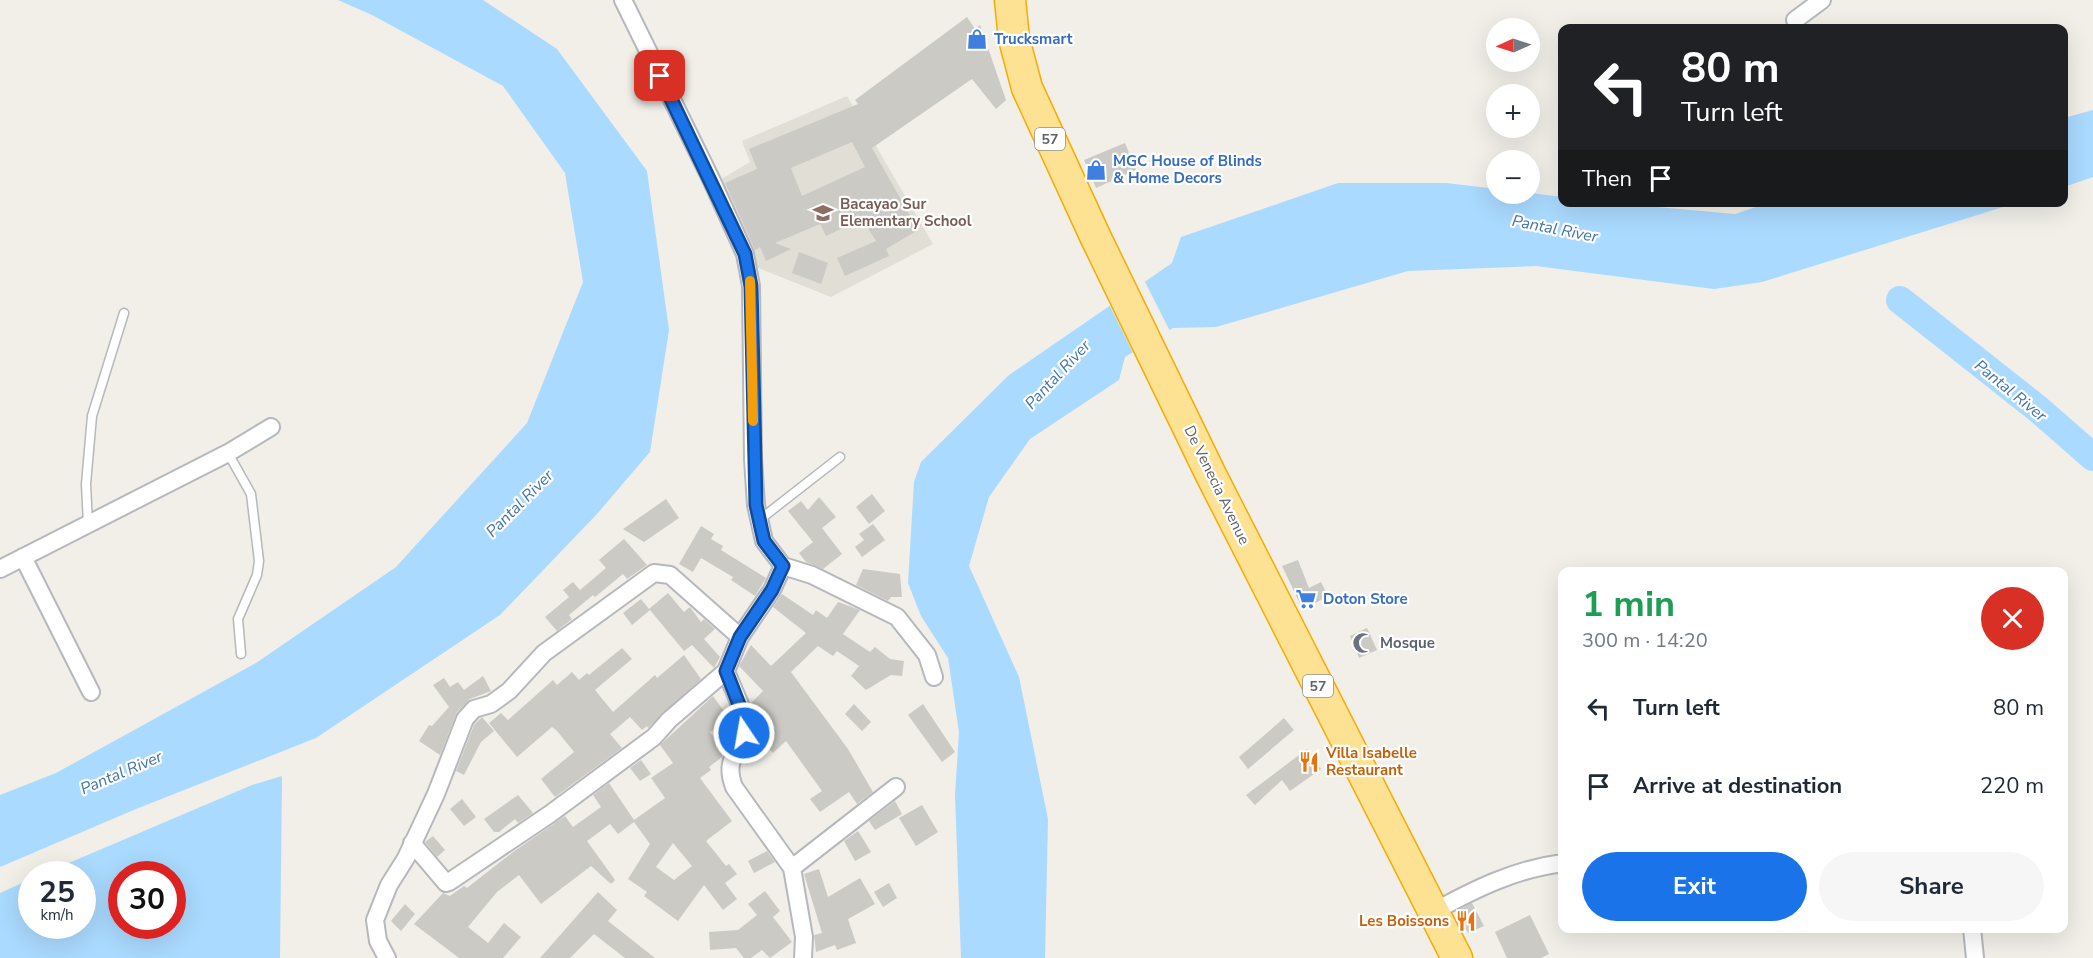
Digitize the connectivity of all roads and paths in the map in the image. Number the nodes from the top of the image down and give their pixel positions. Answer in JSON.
{"nodes":[{"id":1,"x":623,"y":0,"type":"edge"},
{"id":2,"x":1010,"y":0,"type":"edge"},
{"id":3,"x":1822,"y":0,"type":"edge"},
{"id":4,"x":1795,"y":20,"type":"dead end"},
{"id":5,"x":124,"y":313,"type":"dead end"},
{"id":6,"x":271,"y":427,"type":"dead end"},
{"id":7,"x":228,"y":453,"type":"junction"},
{"id":8,"x":840,"y":457,"type":"dead end"},
{"id":9,"x":758,"y":521,"type":"junction"},
{"id":10,"x":88,"y":524,"type":"junction"},
{"id":11,"x":24,"y":557,"type":"junction"},
{"id":12,"x":783,"y":566,"type":"junction"},
{"id":13,"x":0,"y":569,"type":"edge"},
{"id":14,"x":740,"y":637,"type":"junction"},
{"id":15,"x":242,"y":654,"type":"dead end"},
{"id":16,"x":726,"y":671,"type":"junction"},
{"id":17,"x":934,"y":676,"type":"dead end"},
{"id":18,"x":91,"y":692,"type":"dead end"},
{"id":19,"x":896,"y":787,"type":"dead end"},
{"id":20,"x":412,"y":843,"type":"junction"},
{"id":21,"x":1558,"y":864,"type":"edge"},
{"id":22,"x":792,"y":868,"type":"junction"},
{"id":23,"x":1433,"y":912,"type":"junction"},
{"id":24,"x":1972,"y":933,"type":"edge"},
{"id":25,"x":387,"y":958,"type":"edge"},
{"id":26,"x":803,"y":958,"type":"edge"},
{"id":27,"x":1457,"y":958,"type":"edge"},
{"id":28,"x":1975,"y":958,"type":"edge"}],
"edges":[{"from":1,"to":9,"type":"street"},
{"from":2,"to":23,"type":"highway","name":"De Venecia Avenue","number":"57"},
{"from":3,"to":4,"type":"street"},
{"from":5,"to":10,"type":"lane"},
{"from":6,"to":7,"type":"street"},
{"from":7,"to":10,"type":"street"},
{"from":7,"to":15,"type":"lane"},
{"from":8,"to":9,"type":"lane"},
{"from":9,"to":12,"type":"street"},
{"from":10,"to":11,"type":"street"},
{"from":11,"to":13,"type":"street"},
{"from":11,"to":18,"type":"street"},
{"from":12,"to":14,"type":"street"},
{"from":12,"to":17,"type":"street"},
{"from":14,"to":16,"type":"street"},
{"from":14,"to":20,"type":"street"},
{"from":16,"to":20,"type":"street"},
{"from":16,"to":22,"type":"street"},
{"from":19,"to":22,"type":"street"},
{"from":20,"to":25,"type":"street"},
{"from":21,"to":23,"type":"street"},
{"from":22,"to":26,"type":"street"},
{"from":23,"to":27,"type":"highway","name":"De Venecia Avenue","number":"57"},
{"from":24,"to":28,"type":"street"}]}
